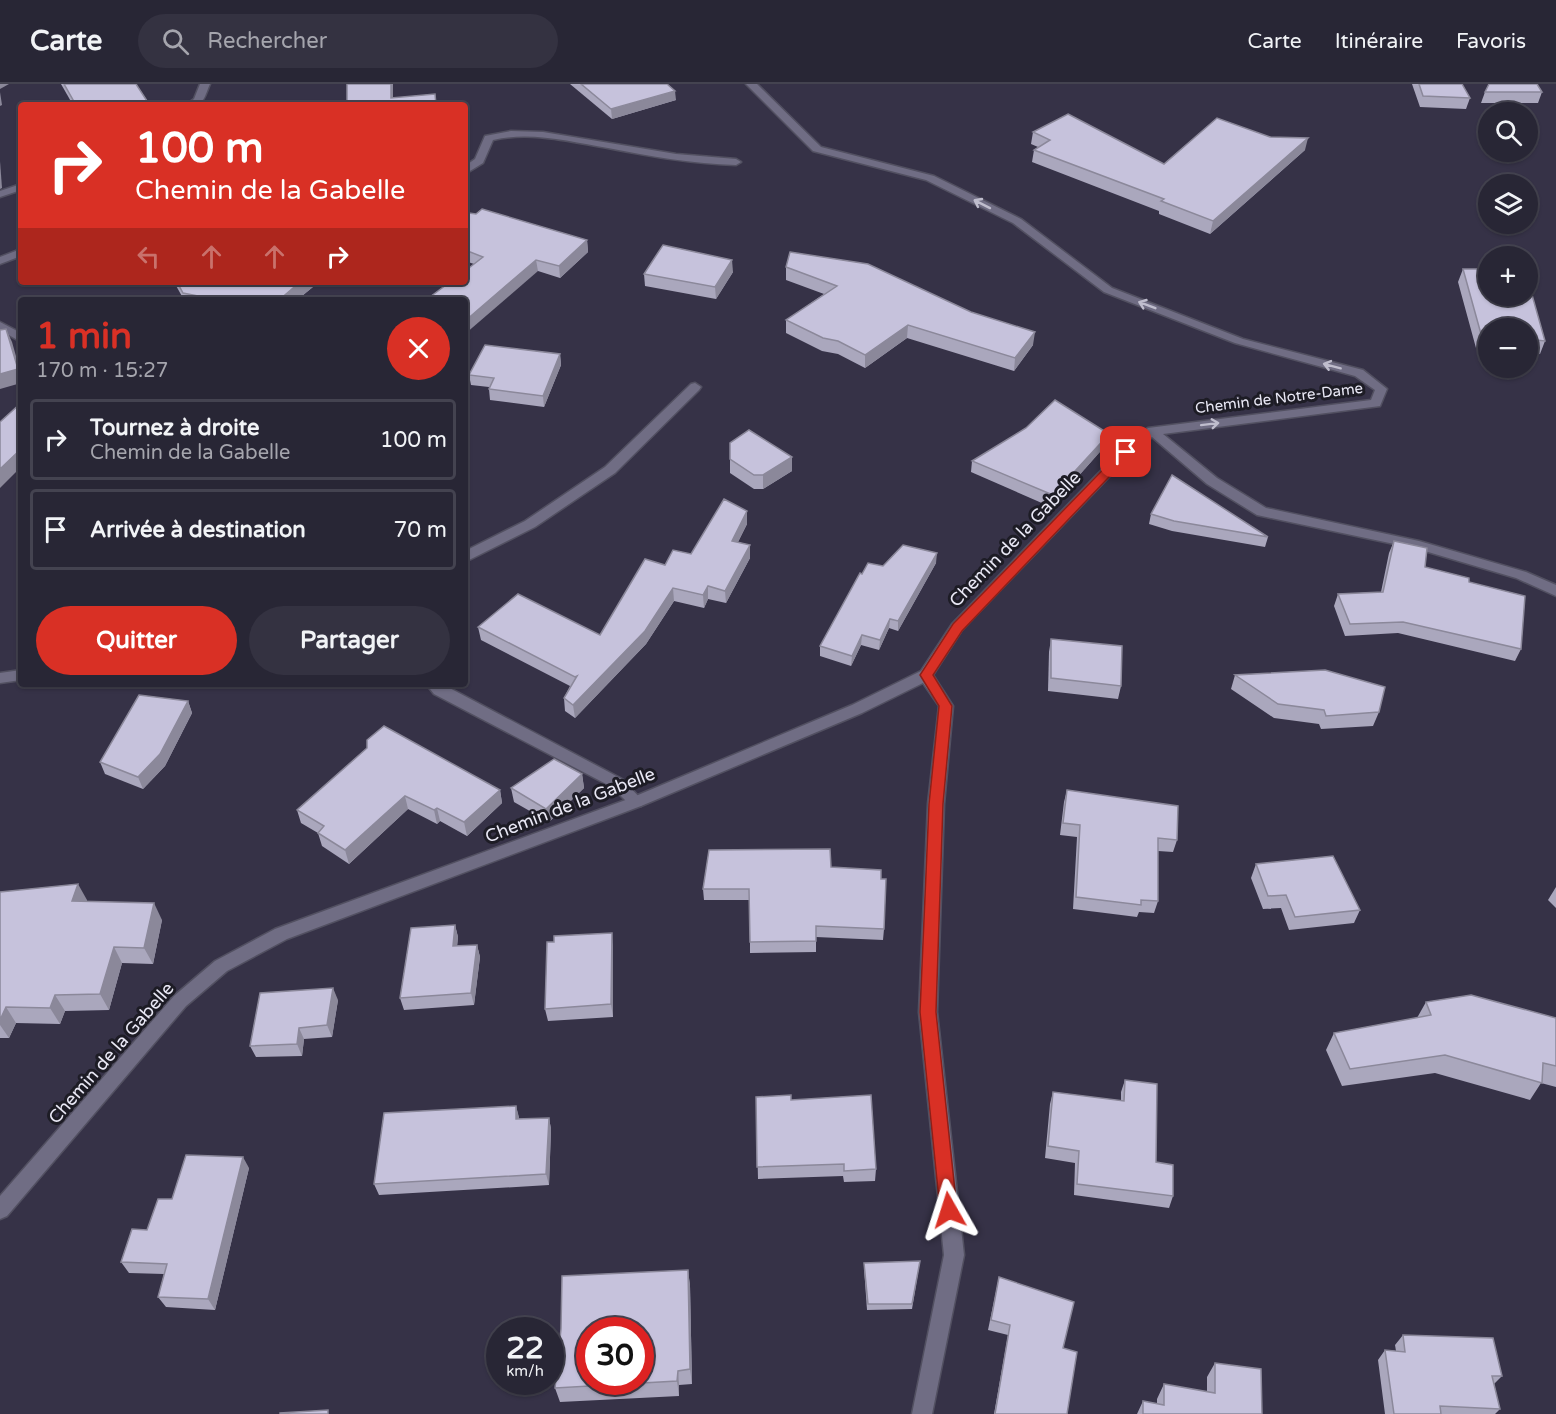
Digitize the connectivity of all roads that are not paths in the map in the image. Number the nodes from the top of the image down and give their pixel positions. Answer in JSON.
{"nodes":[{"id":1,"x":205,"y":84,"type":"edge"},
{"id":2,"x":751,"y":84,"type":"edge"},
{"id":3,"x":196,"y":102,"type":"edge"},
{"id":4,"x":736,"y":162,"type":"dead end"},
{"id":5,"x":468,"y":169,"type":"edge"},
{"id":6,"x":18,"y":188,"type":"edge"},
{"id":7,"x":0,"y":194,"type":"edge"},
{"id":8,"x":18,"y":253,"type":"edge"},
{"id":9,"x":0,"y":261,"type":"edge"},
{"id":10,"x":0,"y":325,"type":"edge"},
{"id":11,"x":18,"y":336,"type":"edge"},
{"id":12,"x":694,"y":387,"type":"dead end"},
{"id":13,"x":1152,"y":431,"type":"junction"},
{"id":14,"x":468,"y":556,"type":"edge"},
{"id":15,"x":1556,"y":591,"type":"edge"},
{"id":16,"x":18,"y":675,"type":"edge"},
{"id":17,"x":926,"y":675,"type":"junction"},
{"id":18,"x":0,"y":678,"type":"edge"},
{"id":19,"x":436,"y":687,"type":"edge"},
{"id":20,"x":636,"y":802,"type":"junction"},
{"id":21,"x":0,"y":1210,"type":"edge"},
{"id":22,"x":922,"y":1414,"type":"edge"}],
"edges":[{"from":1,"to":3,"type":"street"},
{"from":13,"to":2,"type":"street","name":"Chemin de Notre-Dame","one_way":true},
{"from":4,"to":5,"type":"street"},
{"from":6,"to":7,"type":"street"},
{"from":8,"to":9,"type":"street"},
{"from":10,"to":11,"type":"street"},
{"from":12,"to":14,"type":"street"},
{"from":13,"to":15,"type":"street"},
{"from":13,"to":17,"type":"street","name":"Chemin de la Gabelle"},
{"from":16,"to":18,"type":"street"},
{"from":17,"to":20,"type":"street","name":"Chemin de la Gabelle"},
{"from":17,"to":22,"type":"street"},
{"from":19,"to":20,"type":"street"},
{"from":20,"to":21,"type":"street","name":"Chemin de la Gabelle"}]}
